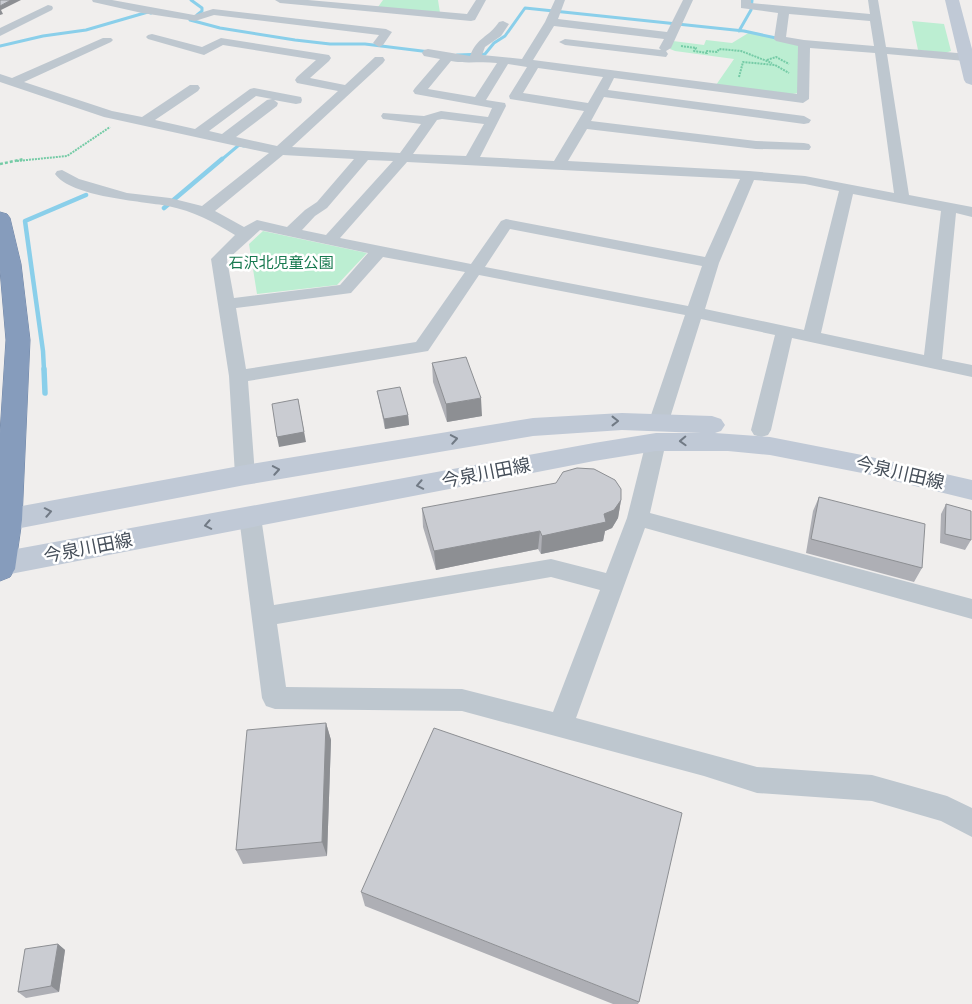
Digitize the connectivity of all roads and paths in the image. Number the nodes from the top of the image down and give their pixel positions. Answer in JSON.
{"nodes":[{"id":1,"x":97,"y":0,"type":"edge"},
{"id":2,"x":280,"y":0,"type":"edge"},
{"id":3,"x":481,"y":0,"type":"edge"},
{"id":4,"x":560,"y":0,"type":"edge"},
{"id":5,"x":687,"y":0,"type":"edge"},
{"id":6,"x":746,"y":0,"type":"edge"},
{"id":7,"x":873,"y":0,"type":"edge"},
{"id":8,"x":952,"y":0,"type":"edge"},
{"id":9,"x":780,"y":7,"type":"edge"},
{"id":10,"x":48,"y":8,"type":"dead end"},
{"id":11,"x":402,"y":12,"type":"junction"},
{"id":12,"x":875,"y":18,"type":"junction"},
{"id":13,"x":551,"y":22,"type":"junction"},
{"id":14,"x":503,"y":24,"type":"dead end"},
{"id":15,"x":386,"y":32,"type":"junction"},
{"id":16,"x":0,"y":33,"type":"edge"},
{"id":17,"x":152,"y":37,"type":"dead end"},
{"id":18,"x":107,"y":40,"type":"dead end"},
{"id":19,"x":565,"y":42,"type":"dead end"},
{"id":20,"x":379,"y":43,"type":"dead end"},
{"id":21,"x":804,"y":44,"type":"junction"},
{"id":22,"x":694,"y":51,"type":"junction"},
{"id":23,"x":880,"y":51,"type":"junction"},
{"id":24,"x":428,"y":53,"type":"dead end"},
{"id":25,"x":692,"y":56,"type":"dead end"},
{"id":26,"x":447,"y":58,"type":"junction"},
{"id":27,"x":661,"y":58,"type":"junction"},
{"id":28,"x":969,"y":58,"type":"edge"},
{"id":29,"x":475,"y":59,"type":"junction"},
{"id":30,"x":379,"y":60,"type":"dead end"},
{"id":31,"x":505,"y":60,"type":"junction"},
{"id":32,"x":766,"y":60,"type":"junction"},
{"id":33,"x":530,"y":64,"type":"junction"},
{"id":34,"x":775,"y":65,"type":"junction"},
{"id":35,"x":792,"y":65,"type":"dead end"},
{"id":36,"x":610,"y":75,"type":"junction"},
{"id":37,"x":739,"y":76,"type":"junction"},
{"id":38,"x":745,"y":78,"type":"dead end"},
{"id":39,"x":6,"y":80,"type":"edge"},
{"id":40,"x":789,"y":80,"type":"dead end"},
{"id":41,"x":972,"y":80,"type":"edge"},
{"id":42,"x":194,"y":88,"type":"dead end"},
{"id":43,"x":348,"y":89,"type":"junction"},
{"id":44,"x":735,"y":90,"type":"junction"},
{"id":45,"x":600,"y":93,"type":"junction"},
{"id":46,"x":803,"y":99,"type":"junction"},
{"id":47,"x":296,"y":100,"type":"dead end"},
{"id":48,"x":478,"y":102,"type":"junction"},
{"id":49,"x":272,"y":103,"type":"dead end"},
{"id":50,"x":592,"y":108,"type":"junction"},
{"id":51,"x":388,"y":116,"type":"dead end"},
{"id":52,"x":433,"y":117,"type":"junction"},
{"id":53,"x":124,"y":118,"type":"junction"},
{"id":54,"x":804,"y":120,"type":"junction"},
{"id":55,"x":492,"y":121,"type":"junction"},
{"id":56,"x":143,"y":122,"type":"junction"},
{"id":57,"x":583,"y":124,"type":"junction"},
{"id":58,"x":198,"y":133,"type":"junction"},
{"id":59,"x":225,"y":140,"type":"junction"},
{"id":60,"x":804,"y":147,"type":"junction"},
{"id":61,"x":280,"y":151,"type":"junction"},
{"id":62,"x":363,"y":157,"type":"junction"},
{"id":63,"x":402,"y":158,"type":"junction"},
{"id":64,"x":471,"y":161,"type":"junction"},
{"id":65,"x":0,"y":164,"type":"edge"},
{"id":66,"x":559,"y":165,"type":"junction"},
{"id":67,"x":62,"y":174,"type":"dead end"},
{"id":68,"x":749,"y":175,"type":"junction"},
{"id":69,"x":805,"y":180,"type":"junction"},
{"id":70,"x":846,"y":188,"type":"junction"},
{"id":71,"x":902,"y":199,"type":"junction"},
{"id":72,"x":949,"y":208,"type":"junction"},
{"id":73,"x":204,"y":212,"type":"junction"},
{"id":74,"x":972,"y":212,"type":"edge"},
{"id":75,"x":0,"y":218,"type":"edge"},
{"id":76,"x":291,"y":232,"type":"junction"},
{"id":77,"x":245,"y":234,"type":"junction"},
{"id":78,"x":330,"y":240,"type":"junction"},
{"id":79,"x":379,"y":251,"type":"junction"},
{"id":80,"x":711,"y":263,"type":"junction"},
{"id":81,"x":474,"y":269,"type":"junction"},
{"id":82,"x":226,"y":304,"type":"junction"},
{"id":83,"x":694,"y":312,"type":"junction"},
{"id":84,"x":785,"y":332,"type":"junction"},
{"id":85,"x":811,"y":337,"type":"junction"},
{"id":86,"x":932,"y":363,"type":"junction"},
{"id":87,"x":972,"y":371,"type":"edge"},
{"id":88,"x":238,"y":376,"type":"junction"},
{"id":89,"x":761,"y":430,"type":"junction"},
{"id":90,"x":658,"y":432,"type":"junction"},
{"id":91,"x":972,"y":472,"type":"edge"},
{"id":92,"x":245,"y":475,"type":"junction"},
{"id":93,"x":972,"y":490,"type":"edge"},
{"id":94,"x":250,"y":517,"type":"junction"},
{"id":95,"x":638,"y":518,"type":"junction"},
{"id":96,"x":4,"y":521,"type":"edge"},
{"id":97,"x":0,"y":566,"type":"edge"},
{"id":98,"x":614,"y":584,"type":"junction"},
{"id":99,"x":972,"y":609,"type":"edge"},
{"id":100,"x":264,"y":616,"type":"junction"},
{"id":101,"x":561,"y":726,"type":"junction"},
{"id":102,"x":972,"y":823,"type":"edge"}],
"edges":[{"from":1,"to":15,"type":"street"},
{"from":2,"to":11,"type":"street"},
{"from":3,"to":11,"type":"street"},
{"from":4,"to":13,"type":"street"},
{"from":5,"to":27,"type":"street"},
{"from":6,"to":9,"type":"street"},
{"from":7,"to":12,"type":"street"},
{"from":8,"to":28,"type":"street"},
{"from":9,"to":12,"type":"street"},
{"from":9,"to":21,"type":"street"},
{"from":10,"to":16,"type":"street"},
{"from":11,"to":15,"type":"street"},
{"from":12,"to":23,"type":"street"},
{"from":13,"to":27,"type":"street"},
{"from":13,"to":33,"type":"street"},
{"from":14,"to":29,"type":"street"},
{"from":15,"to":20,"type":"street"},
{"from":17,"to":43,"type":"street"},
{"from":18,"to":39,"type":"street"},
{"from":19,"to":27,"type":"street"},
{"from":21,"to":23,"type":"street"},
{"from":21,"to":46,"type":"street"},
{"from":22,"to":25,"type":"path"},
{"from":22,"to":27,"type":"path"},
{"from":22,"to":32,"type":"path"},
{"from":23,"to":28,"type":"street"},
{"from":23,"to":71,"type":"street"},
{"from":24,"to":26,"type":"street"},
{"from":26,"to":29,"type":"street"},
{"from":26,"to":48,"type":"street"},
{"from":27,"to":36,"type":"street"},
{"from":27,"to":44,"type":"street"},
{"from":28,"to":41,"type":"street"},
{"from":29,"to":31,"type":"street"},
{"from":30,"to":43,"type":"street"},
{"from":31,"to":33,"type":"street"},
{"from":31,"to":48,"type":"street"},
{"from":32,"to":34,"type":"path"},
{"from":32,"to":35,"type":"path"},
{"from":33,"to":36,"type":"street"},
{"from":33,"to":50,"type":"street"},
{"from":34,"to":37,"type":"path"},
{"from":34,"to":40,"type":"path"},
{"from":36,"to":45,"type":"street"},
{"from":37,"to":38,"type":"path"},
{"from":37,"to":44,"type":"path"},
{"from":39,"to":53,"type":"street"},
{"from":42,"to":56,"type":"street"},
{"from":43,"to":61,"type":"street"},
{"from":44,"to":46,"type":"street"},
{"from":45,"to":50,"type":"street"},
{"from":45,"to":54,"type":"street"},
{"from":46,"to":54,"type":"street"},
{"from":47,"to":58,"type":"street"},
{"from":48,"to":55,"type":"street"},
{"from":49,"to":59,"type":"street"},
{"from":50,"to":57,"type":"street"},
{"from":51,"to":52,"type":"street"},
{"from":52,"to":55,"type":"street"},
{"from":52,"to":63,"type":"street"},
{"from":53,"to":56,"type":"street"},
{"from":53,"to":65,"type":"path"},
{"from":54,"to":60,"type":"street"},
{"from":55,"to":64,"type":"street"},
{"from":56,"to":58,"type":"street"},
{"from":57,"to":60,"type":"street"},
{"from":57,"to":66,"type":"street"},
{"from":58,"to":59,"type":"street"},
{"from":59,"to":61,"type":"street"},
{"from":60,"to":69,"type":"street"},
{"from":61,"to":62,"type":"street"},
{"from":61,"to":73,"type":"street"},
{"from":62,"to":63,"type":"street"},
{"from":62,"to":76,"type":"street"},
{"from":63,"to":64,"type":"street"},
{"from":63,"to":78,"type":"street"},
{"from":64,"to":66,"type":"street"},
{"from":66,"to":68,"type":"street"},
{"from":67,"to":73,"type":"street"},
{"from":68,"to":69,"type":"street"},
{"from":68,"to":80,"type":"street"},
{"from":69,"to":70,"type":"street"},
{"from":70,"to":71,"type":"street"},
{"from":70,"to":85,"type":"street"},
{"from":71,"to":72,"type":"street"},
{"from":72,"to":74,"type":"street"},
{"from":72,"to":86,"type":"street"},
{"from":73,"to":77,"type":"street"},
{"from":75,"to":96,"type":"highway"},
{"from":76,"to":77,"type":"street"},
{"from":76,"to":78,"type":"street"},
{"from":77,"to":82,"type":"street"},
{"from":78,"to":79,"type":"street"},
{"from":79,"to":81,"type":"street"},
{"from":79,"to":82,"type":"street"},
{"from":80,"to":81,"type":"street"},
{"from":80,"to":83,"type":"street"},
{"from":81,"to":83,"type":"street"},
{"from":81,"to":88,"type":"street"},
{"from":82,"to":88,"type":"street"},
{"from":83,"to":84,"type":"street"},
{"from":83,"to":90,"type":"street"},
{"from":84,"to":85,"type":"street"},
{"from":84,"to":89,"type":"street"},
{"from":85,"to":86,"type":"street"},
{"from":86,"to":87,"type":"street"},
{"from":88,"to":92,"type":"street"},
{"from":89,"to":90,"type":"street","name":"今泉川田線"},
{"from":89,"to":91,"type":"street","name":"今泉川田線"},
{"from":92,"to":90,"type":"street","name":"今泉川田線","one_way":true},
{"from":93,"to":90,"type":"street","name":"今泉川田線","one_way":true},
{"from":90,"to":94,"type":"street","name":"今泉川田線","one_way":true},
{"from":90,"to":95,"type":"street"},
{"from":96,"to":92,"type":"street","name":"今泉川田線","one_way":true},
{"from":94,"to":97,"type":"street","name":"今泉川田線","one_way":true},
{"from":94,"to":100,"type":"street"},
{"from":95,"to":98,"type":"street"},
{"from":95,"to":99,"type":"street"},
{"from":96,"to":97,"type":"highway"},
{"from":98,"to":100,"type":"street"},
{"from":98,"to":101,"type":"street"},
{"from":100,"to":101,"type":"street"},
{"from":101,"to":102,"type":"street"}]}
